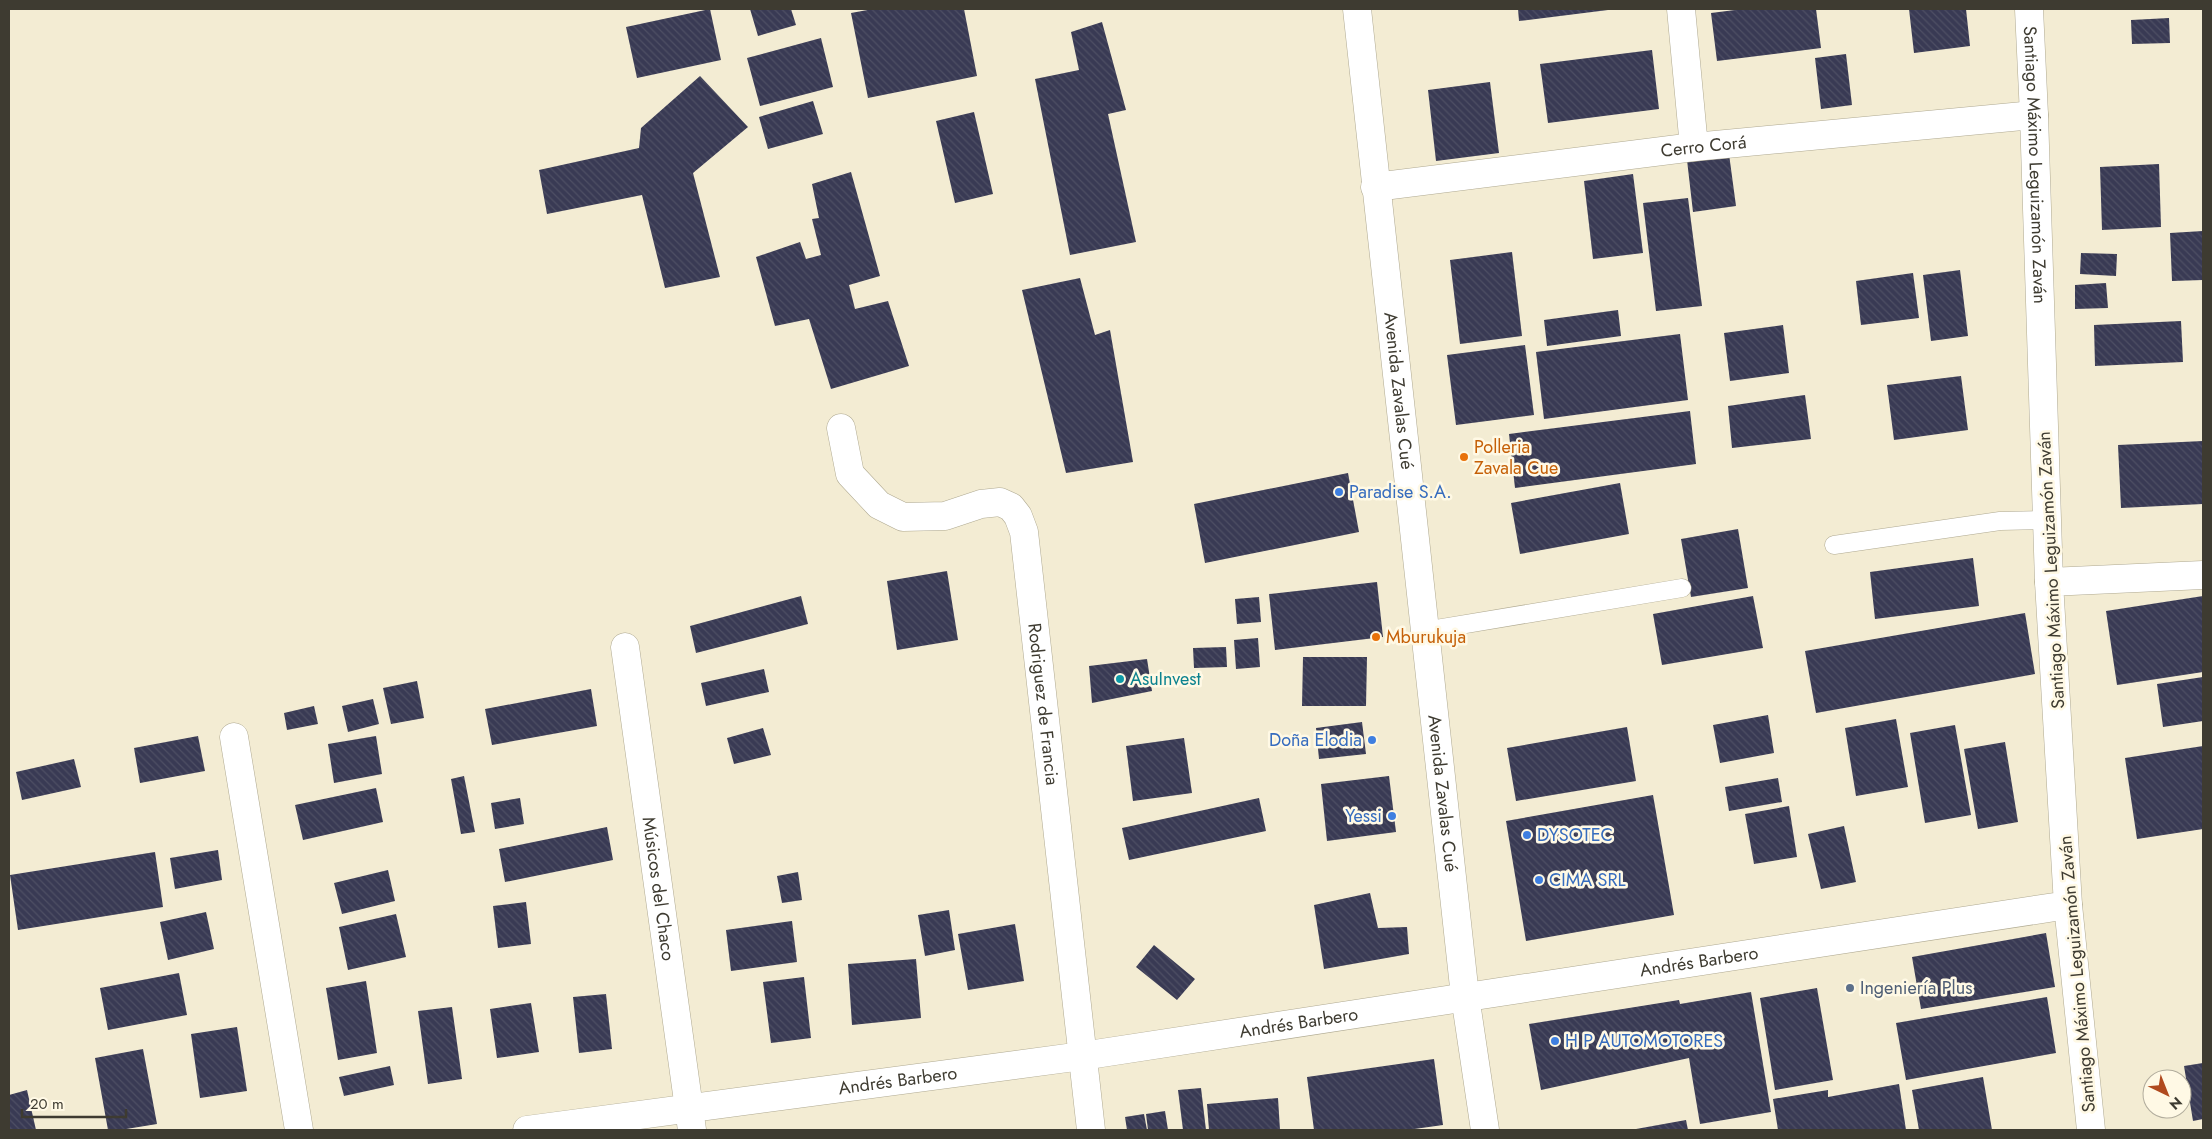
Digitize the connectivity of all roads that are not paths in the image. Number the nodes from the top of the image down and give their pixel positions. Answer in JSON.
{"nodes":[{"id":1,"x":1357,"y":9,"type":"edge"},
{"id":2,"x":1681,"y":9,"type":"edge"},
{"id":3,"x":2029,"y":9,"type":"edge"},
{"id":4,"x":2034,"y":115,"type":"junction"},
{"id":5,"x":1694,"y":147,"type":"junction"},
{"id":6,"x":1375,"y":187,"type":"junction"},
{"id":7,"x":841,"y":428,"type":"dead end"},
{"id":8,"x":2047,"y":520,"type":"junction"},
{"id":9,"x":1834,"y":545,"type":"dead end"},
{"id":10,"x":2203,"y":575,"type":"edge"},
{"id":11,"x":2049,"y":582,"type":"junction"},
{"id":12,"x":1682,"y":588,"type":"dead end"},
{"id":13,"x":1424,"y":631,"type":"junction"},
{"id":14,"x":625,"y":647,"type":"dead end"},
{"id":15,"x":234,"y":737,"type":"dead end"},
{"id":16,"x":2068,"y":905,"type":"junction"},
{"id":17,"x":1464,"y":996,"type":"junction"},
{"id":18,"x":1082,"y":1056,"type":"junction"},
{"id":19,"x":691,"y":1120,"type":"edge"},
{"id":20,"x":299,"y":1130,"type":"edge"},
{"id":21,"x":527,"y":1130,"type":"edge"},
{"id":22,"x":1091,"y":1130,"type":"edge"},
{"id":23,"x":1485,"y":1130,"type":"edge"},
{"id":24,"x":2091,"y":1130,"type":"edge"}],
"edges":[{"from":1,"to":6,"type":"street","name":"Avenida Zavalas Cué"},
{"from":2,"to":5,"type":"street"},
{"from":3,"to":4,"type":"street","name":"Santiago Máximo Leguizamón Zaván"},
{"from":4,"to":5,"type":"street","name":"Cerro Corá"},
{"from":4,"to":8,"type":"street","name":"Santiago Máximo Leguizamón Zaván"},
{"from":5,"to":6,"type":"street","name":"Cerro Corá"},
{"from":6,"to":13,"type":"street","name":"Avenida Zavalas Cué"},
{"from":7,"to":18,"type":"street","name":"Rodriguez de Francia"},
{"from":8,"to":9,"type":"lane"},
{"from":8,"to":11,"type":"street","name":"Santiago Máximo Leguizamón Zaván"},
{"from":10,"to":11,"type":"street"},
{"from":11,"to":16,"type":"street","name":"Santiago Máximo Leguizamón Zaván"},
{"from":12,"to":13,"type":"lane"},
{"from":13,"to":17,"type":"street","name":"Avenida Zavalas Cué"},
{"from":14,"to":19,"type":"street","name":"Músicos del Chaco"},
{"from":15,"to":20,"type":"street"},
{"from":16,"to":17,"type":"street","name":"Andrés Barbero"},
{"from":16,"to":24,"type":"street","name":"Santiago Máximo Leguizamón Zaván"},
{"from":17,"to":18,"type":"street","name":"Andrés Barbero"},
{"from":17,"to":23,"type":"street","name":"Avenida Zavalas Cué"},
{"from":18,"to":19,"type":"street","name":"Andrés Barbero"},
{"from":18,"to":22,"type":"street","name":"Rodriguez de Francia"},
{"from":19,"to":21,"type":"street","name":"Andrés Barbero"}]}
